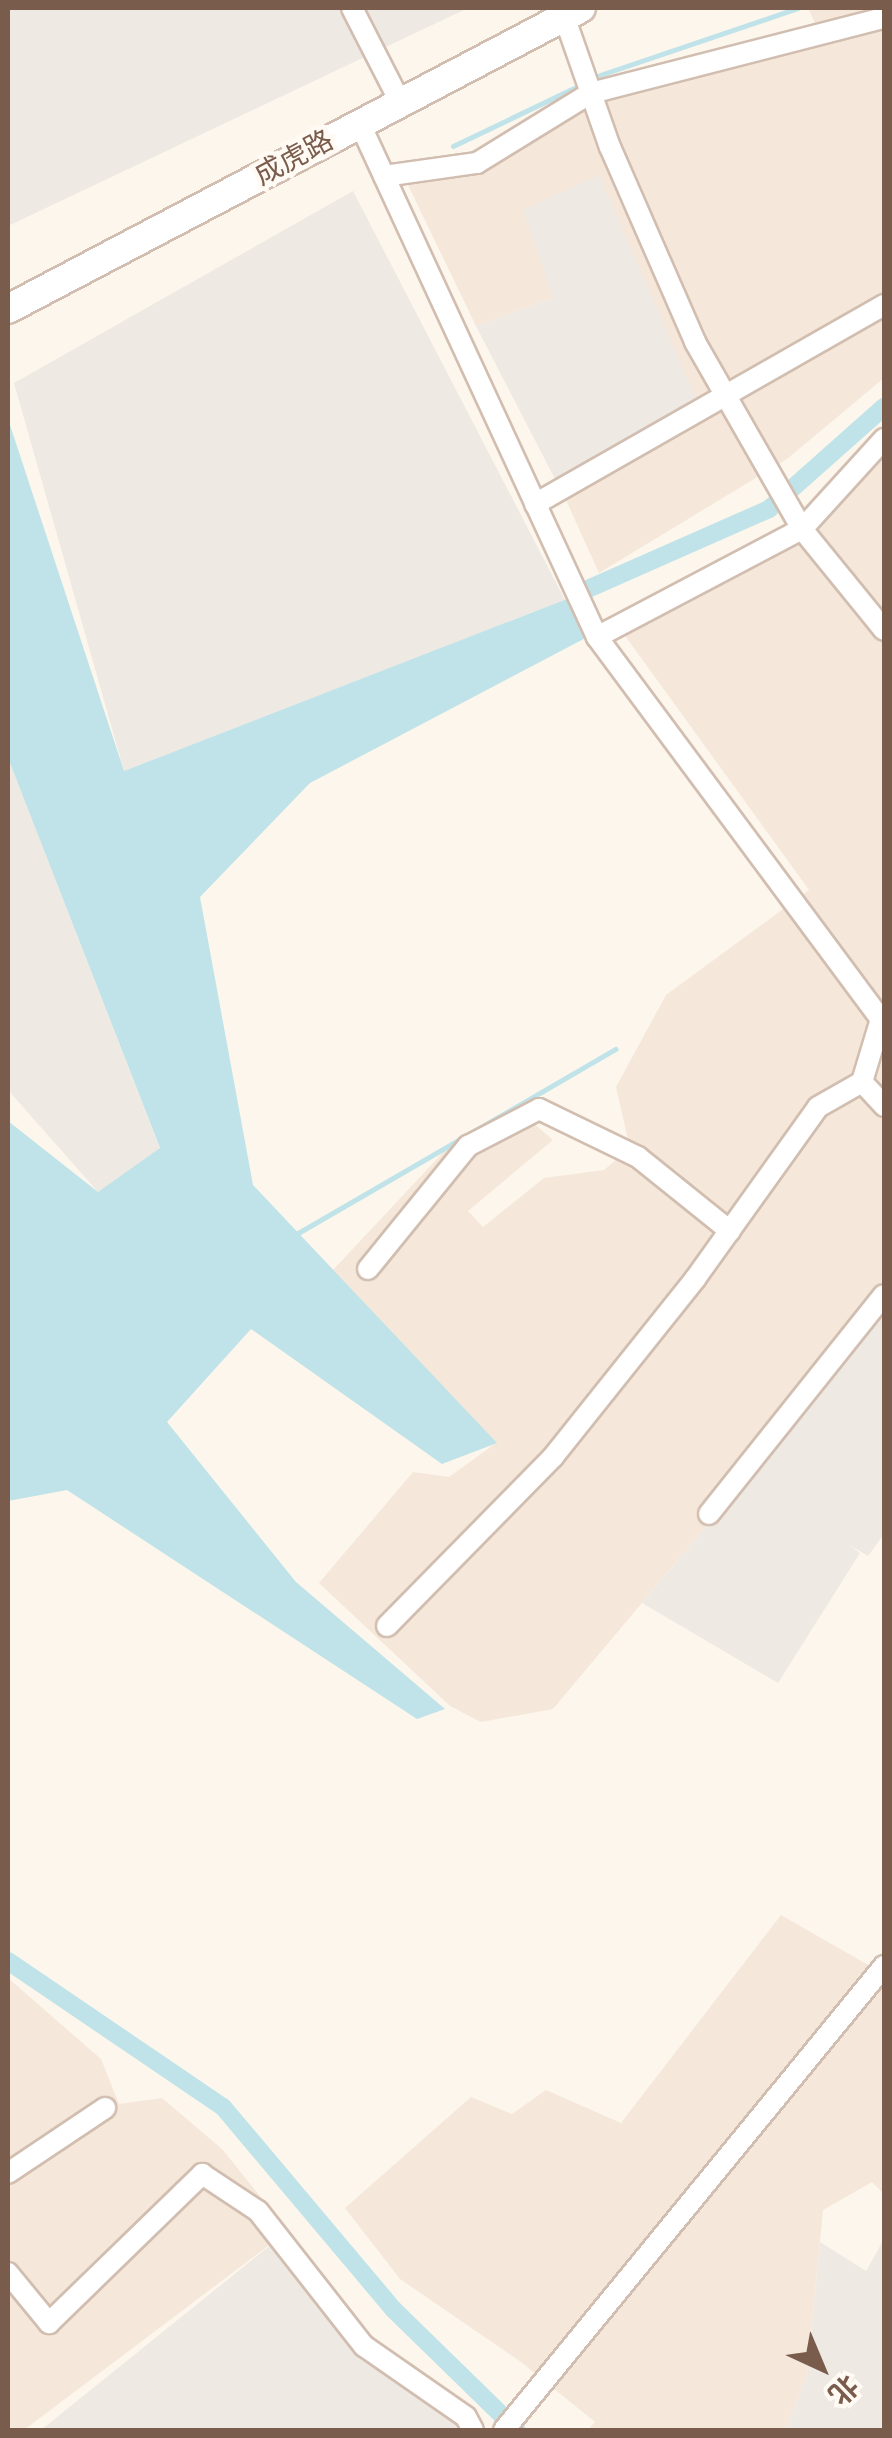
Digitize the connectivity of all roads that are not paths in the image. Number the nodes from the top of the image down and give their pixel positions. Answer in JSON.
{"nodes":[{"id":1,"x":352,"y":8,"type":"edge"},
{"id":2,"x":573,"y":12,"type":"edge"},
{"id":3,"x":884,"y":18,"type":"edge"},
{"id":4,"x":591,"y":93,"type":"junction"},
{"id":5,"x":400,"y":102,"type":"junction"},
{"id":6,"x":360,"y":124,"type":"junction"},
{"id":7,"x":384,"y":176,"type":"junction"},
{"id":8,"x":884,"y":305,"type":"edge"},
{"id":9,"x":8,"y":309,"type":"edge"},
{"id":10,"x":723,"y":393,"type":"junction"},
{"id":11,"x":884,"y":438,"type":"edge"},
{"id":12,"x":536,"y":504,"type":"junction"},
{"id":13,"x":802,"y":529,"type":"junction"},
{"id":14,"x":884,"y":630,"type":"edge"},
{"id":15,"x":597,"y":637,"type":"junction"},
{"id":16,"x":882,"y":1022,"type":"edge"},
{"id":17,"x":862,"y":1082,"type":"junction"},
{"id":18,"x":884,"y":1106,"type":"edge"},
{"id":19,"x":730,"y":1231,"type":"junction"},
{"id":20,"x":368,"y":1269,"type":"dead end"},
{"id":21,"x":884,"y":1295,"type":"edge"},
{"id":22,"x":709,"y":1514,"type":"dead end"},
{"id":23,"x":388,"y":1626,"type":"dead end"},
{"id":24,"x":884,"y":1966,"type":"edge"},
{"id":25,"x":105,"y":2108,"type":"dead end"},
{"id":26,"x":8,"y":2172,"type":"edge"},
{"id":27,"x":8,"y":2273,"type":"edge"},
{"id":28,"x":473,"y":2430,"type":"edge"},
{"id":29,"x":504,"y":2430,"type":"edge"}],
"edges":[{"from":1,"to":5,"type":"street"},
{"from":2,"to":4,"type":"street"},
{"from":2,"to":5,"type":"street","name":"成虎路"},
{"from":3,"to":4,"type":"street"},
{"from":4,"to":7,"type":"street"},
{"from":4,"to":10,"type":"street"},
{"from":5,"to":6,"type":"street","name":"成虎路"},
{"from":6,"to":7,"type":"street"},
{"from":6,"to":9,"type":"street","name":"成虎路"},
{"from":7,"to":12,"type":"street"},
{"from":8,"to":10,"type":"street"},
{"from":10,"to":12,"type":"street"},
{"from":10,"to":13,"type":"street"},
{"from":11,"to":13,"type":"street"},
{"from":12,"to":15,"type":"street"},
{"from":13,"to":14,"type":"street"},
{"from":13,"to":15,"type":"street"},
{"from":15,"to":16,"type":"street"},
{"from":16,"to":17,"type":"street"},
{"from":17,"to":18,"type":"street"},
{"from":17,"to":19,"type":"street"},
{"from":19,"to":20,"type":"street"},
{"from":19,"to":23,"type":"street"},
{"from":21,"to":22,"type":"street"},
{"from":24,"to":29,"type":"street"},
{"from":25,"to":26,"type":"street"},
{"from":27,"to":28,"type":"street"}]}
